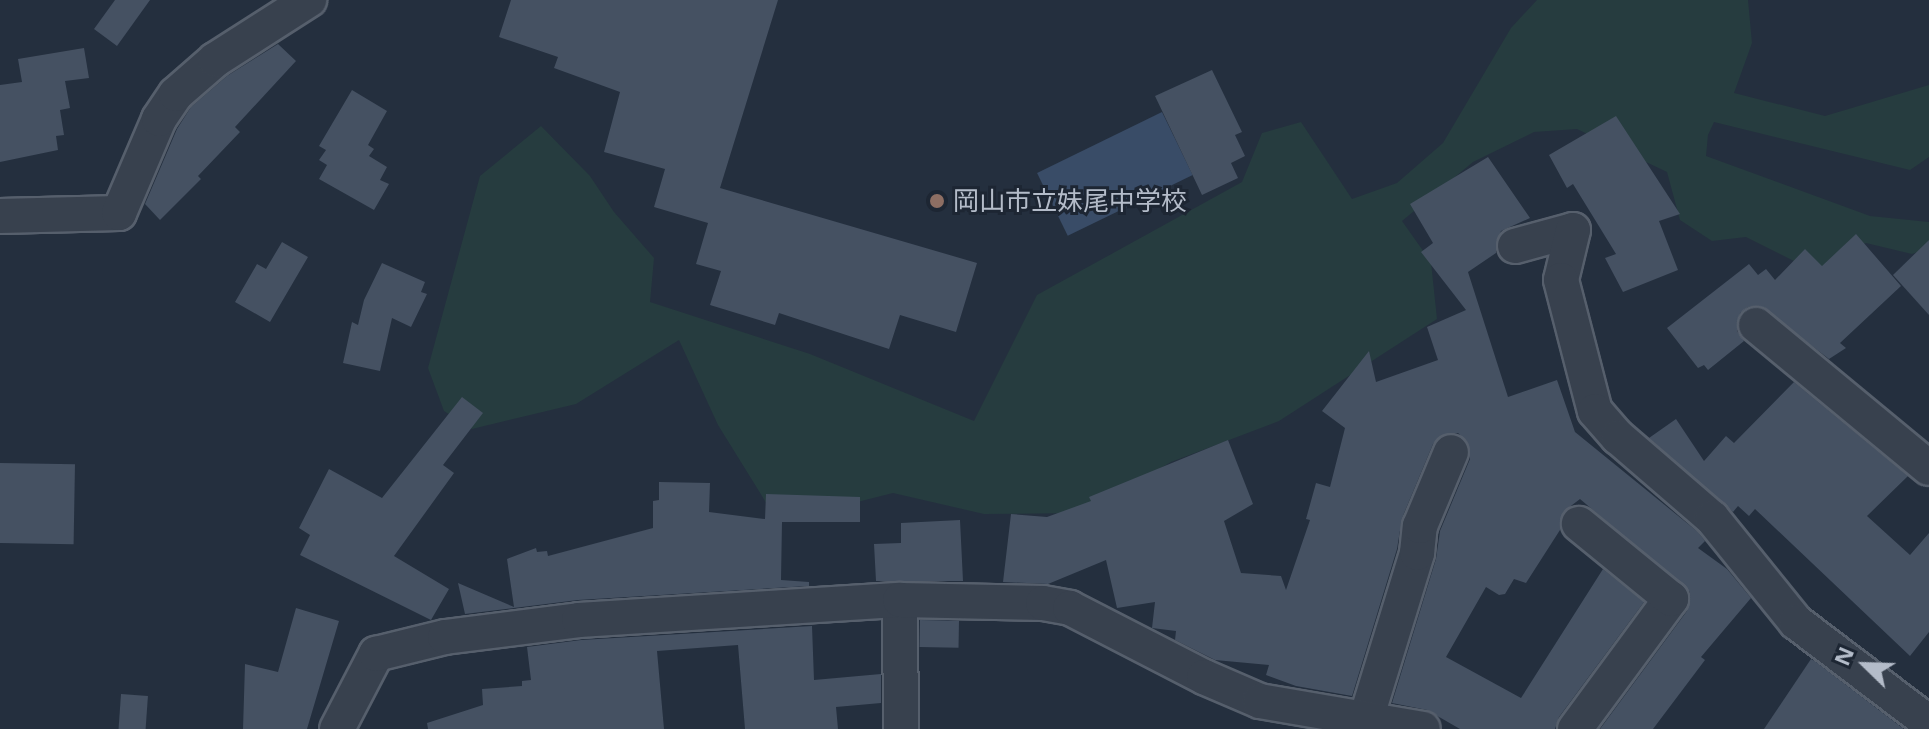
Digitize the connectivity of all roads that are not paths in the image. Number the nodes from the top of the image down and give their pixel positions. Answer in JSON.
{"nodes":[{"id":1,"x":309,"y":0,"type":"edge"},
{"id":2,"x":0,"y":216,"type":"edge"},
{"id":3,"x":1515,"y":246,"type":"dead end"},
{"id":4,"x":1756,"y":325,"type":"dead end"},
{"id":5,"x":1451,"y":452,"type":"dead end"},
{"id":6,"x":1929,"y":468,"type":"edge"},
{"id":7,"x":1579,"y":524,"type":"dead end"},
{"id":8,"x":900,"y":600,"type":"junction"},
{"id":9,"x":1366,"y":719,"type":"junction"},
{"id":10,"x":1929,"y":723,"type":"edge"},
{"id":11,"x":337,"y":729,"type":"edge"},
{"id":12,"x":901,"y":729,"type":"edge"},
{"id":13,"x":1423,"y":729,"type":"edge"},
{"id":14,"x":1575,"y":729,"type":"edge"}],
"edges":[{"from":1,"to":2,"type":"street"},
{"from":3,"to":10,"type":"street"},
{"from":4,"to":6,"type":"street"},
{"from":5,"to":9,"type":"street"},
{"from":7,"to":14,"type":"street"},
{"from":8,"to":9,"type":"street"},
{"from":8,"to":11,"type":"street"},
{"from":8,"to":12,"type":"street"},
{"from":9,"to":13,"type":"street"}]}
